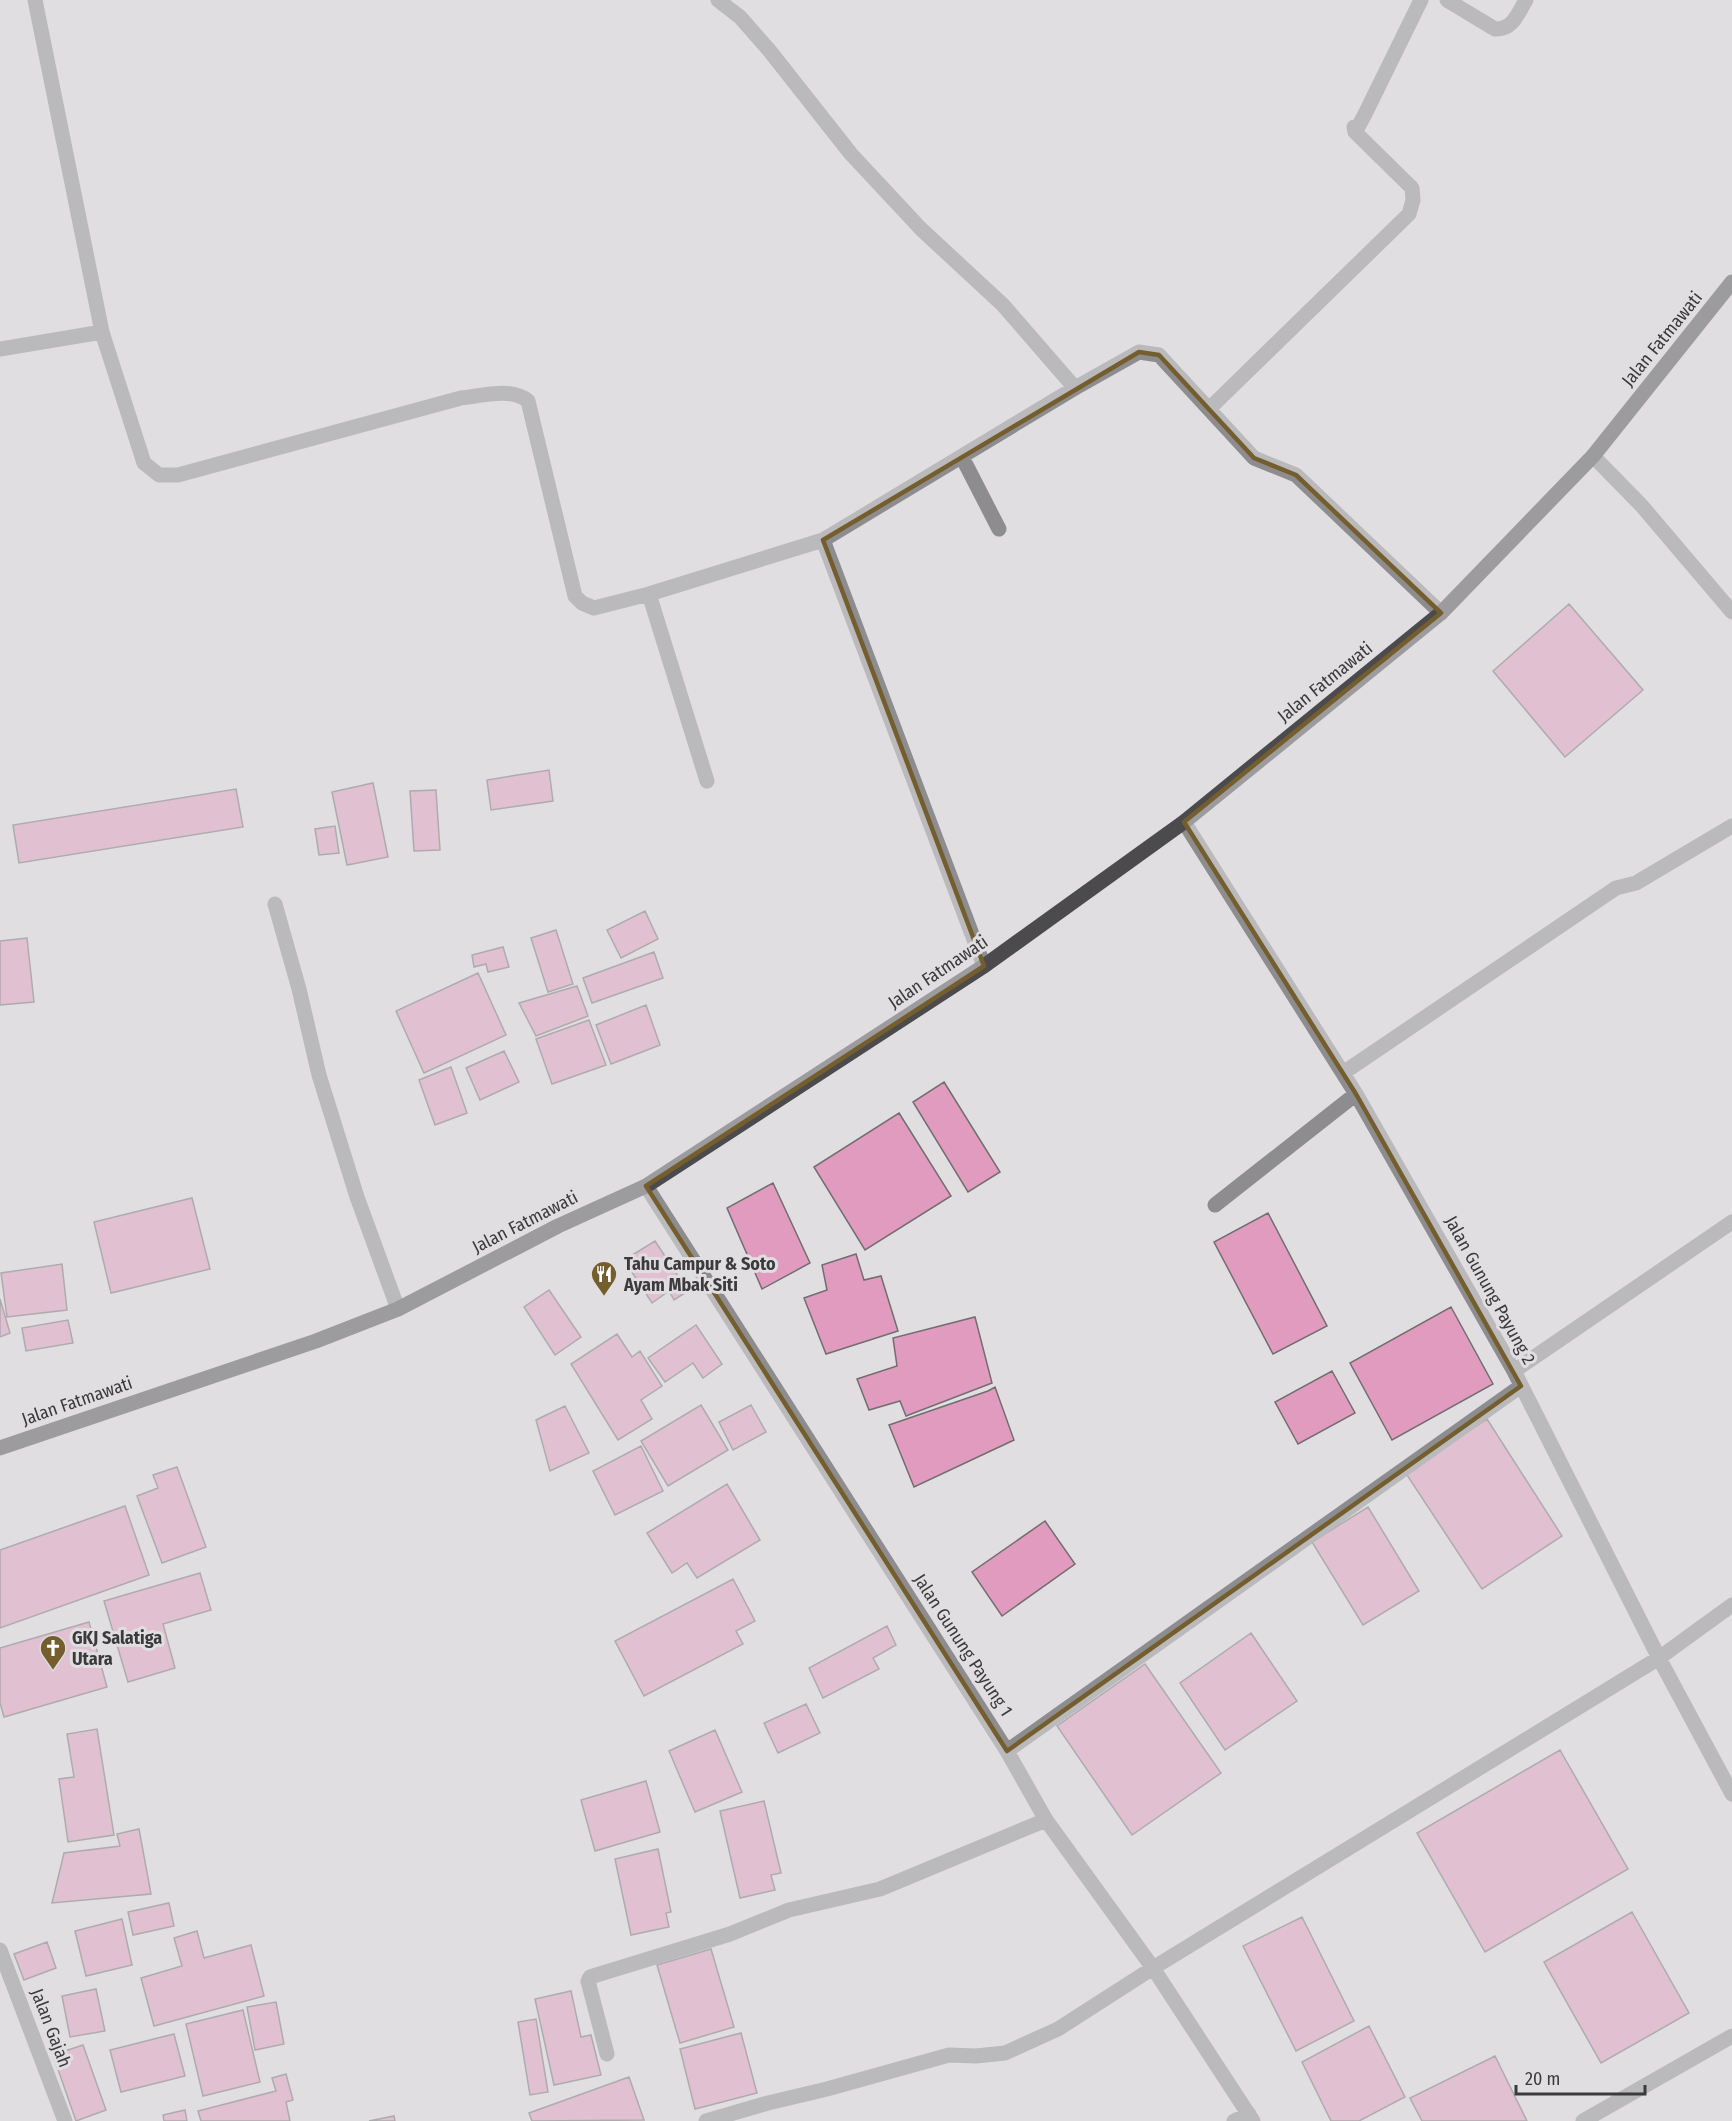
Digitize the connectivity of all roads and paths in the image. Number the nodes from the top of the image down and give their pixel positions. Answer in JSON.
{"nodes":[{"id":1,"x":35,"y":0,"type":"edge"},
{"id":2,"x":718,"y":0,"type":"edge"},
{"id":3,"x":1421,"y":0,"type":"edge"},
{"id":4,"x":1447,"y":0,"type":"edge"},
{"id":5,"x":1526,"y":0,"type":"edge"},
{"id":6,"x":1732,"y":282,"type":"edge"},
{"id":7,"x":102,"y":332,"type":"junction"},
{"id":8,"x":0,"y":349,"type":"edge"},
{"id":9,"x":1075,"y":388,"type":"junction"},
{"id":10,"x":1209,"y":409,"type":"junction"},
{"id":11,"x":1593,"y":456,"type":"junction"},
{"id":12,"x":962,"y":457,"type":"junction"},
{"id":13,"x":999,"y":529,"type":"dead end"},
{"id":14,"x":823,"y":540,"type":"junction"},
{"id":15,"x":649,"y":594,"type":"junction"},
{"id":16,"x":1732,"y":612,"type":"edge"},
{"id":17,"x":1441,"y":613,"type":"junction"},
{"id":18,"x":706,"y":781,"type":"dead end"},
{"id":19,"x":1184,"y":822,"type":"junction"},
{"id":20,"x":1732,"y":826,"type":"edge"},
{"id":21,"x":275,"y":904,"type":"dead end"},
{"id":22,"x":984,"y":966,"type":"junction"},
{"id":23,"x":1343,"y":1073,"type":"junction"},
{"id":24,"x":1356,"y":1094,"type":"junction"},
{"id":25,"x":646,"y":1186,"type":"junction"},
{"id":26,"x":1215,"y":1205,"type":"dead end"},
{"id":27,"x":1732,"y":1222,"type":"edge"},
{"id":28,"x":398,"y":1309,"type":"junction"},
{"id":29,"x":1514,"y":1371,"type":"junction"},
{"id":30,"x":1521,"y":1386,"type":"junction"},
{"id":31,"x":0,"y":1448,"type":"edge"},
{"id":32,"x":1732,"y":1605,"type":"edge"},
{"id":33,"x":1659,"y":1658,"type":"junction"},
{"id":34,"x":1007,"y":1751,"type":"junction"},
{"id":35,"x":1732,"y":1794,"type":"edge"},
{"id":36,"x":1046,"y":1820,"type":"junction"},
{"id":37,"x":0,"y":1950,"type":"edge"},
{"id":38,"x":1153,"y":1968,"type":"junction"},
{"id":39,"x":1732,"y":2036,"type":"edge"},
{"id":40,"x":607,"y":2054,"type":"dead end"},
{"id":41,"x":1251,"y":2118,"type":"edge"},
{"id":42,"x":65,"y":2121,"type":"edge"},
{"id":43,"x":706,"y":2121,"type":"edge"},
{"id":44,"x":1234,"y":2121,"type":"edge"},
{"id":45,"x":1583,"y":2121,"type":"edge"}],
"edges":[{"from":1,"to":7,"type":"street"},
{"from":2,"to":9,"type":"street"},
{"from":3,"to":10,"type":"street"},
{"from":4,"to":5,"type":"street"},
{"from":6,"to":11,"type":"main road","name":"Jalan Fatmawati"},
{"from":7,"to":8,"type":"street"},
{"from":7,"to":15,"type":"street"},
{"from":9,"to":10,"type":"street"},
{"from":9,"to":12,"type":"street"},
{"from":10,"to":17,"type":"street"},
{"from":11,"to":16,"type":"street"},
{"from":11,"to":17,"type":"main road","name":"Jalan Fatmawati"},
{"from":12,"to":13,"type":"street"},
{"from":12,"to":14,"type":"street"},
{"from":14,"to":15,"type":"street"},
{"from":14,"to":22,"type":"street"},
{"from":15,"to":18,"type":"street"},
{"from":17,"to":19,"type":"main road","name":"Jalan Fatmawati"},
{"from":19,"to":22,"type":"main road","name":"Jalan Fatmawati"},
{"from":19,"to":23,"type":"street","name":"Jalan Gunung Payung 2"},
{"from":20,"to":23,"type":"street"},
{"from":21,"to":28,"type":"street"},
{"from":22,"to":25,"type":"main road","name":"Jalan Fatmawati"},
{"from":23,"to":24,"type":"street","name":"Jalan Gunung Payung 2"},
{"from":24,"to":26,"type":"street"},
{"from":24,"to":29,"type":"street","name":"Jalan Gunung Payung 2"},
{"from":25,"to":28,"type":"main road","name":"Jalan Fatmawati"},
{"from":25,"to":34,"type":"street","name":"Jalan Gunung Payung 1"},
{"from":27,"to":29,"type":"street"},
{"from":28,"to":31,"type":"main road","name":"Jalan Fatmawati"},
{"from":29,"to":30,"type":"street","name":"Jalan Gunung Payung 2"},
{"from":30,"to":33,"type":"street","name":"Jalan Gunung Payung 2"},
{"from":30,"to":34,"type":"street"},
{"from":32,"to":33,"type":"street"},
{"from":33,"to":35,"type":"street","name":"Jalan Gunung Payung 2"},
{"from":33,"to":38,"type":"street"},
{"from":34,"to":36,"type":"street","name":"Jalan Gunung Payung 1"},
{"from":36,"to":38,"type":"street","name":"Jalan Gunung Payung 1"},
{"from":36,"to":40,"type":"street"},
{"from":37,"to":42,"type":"street","name":"Jalan Gajah"},
{"from":38,"to":41,"type":"street","name":"Jalan Gunung Payung 1"},
{"from":38,"to":43,"type":"street"},
{"from":39,"to":45,"type":"street"},
{"from":41,"to":44,"type":"street"}]}
